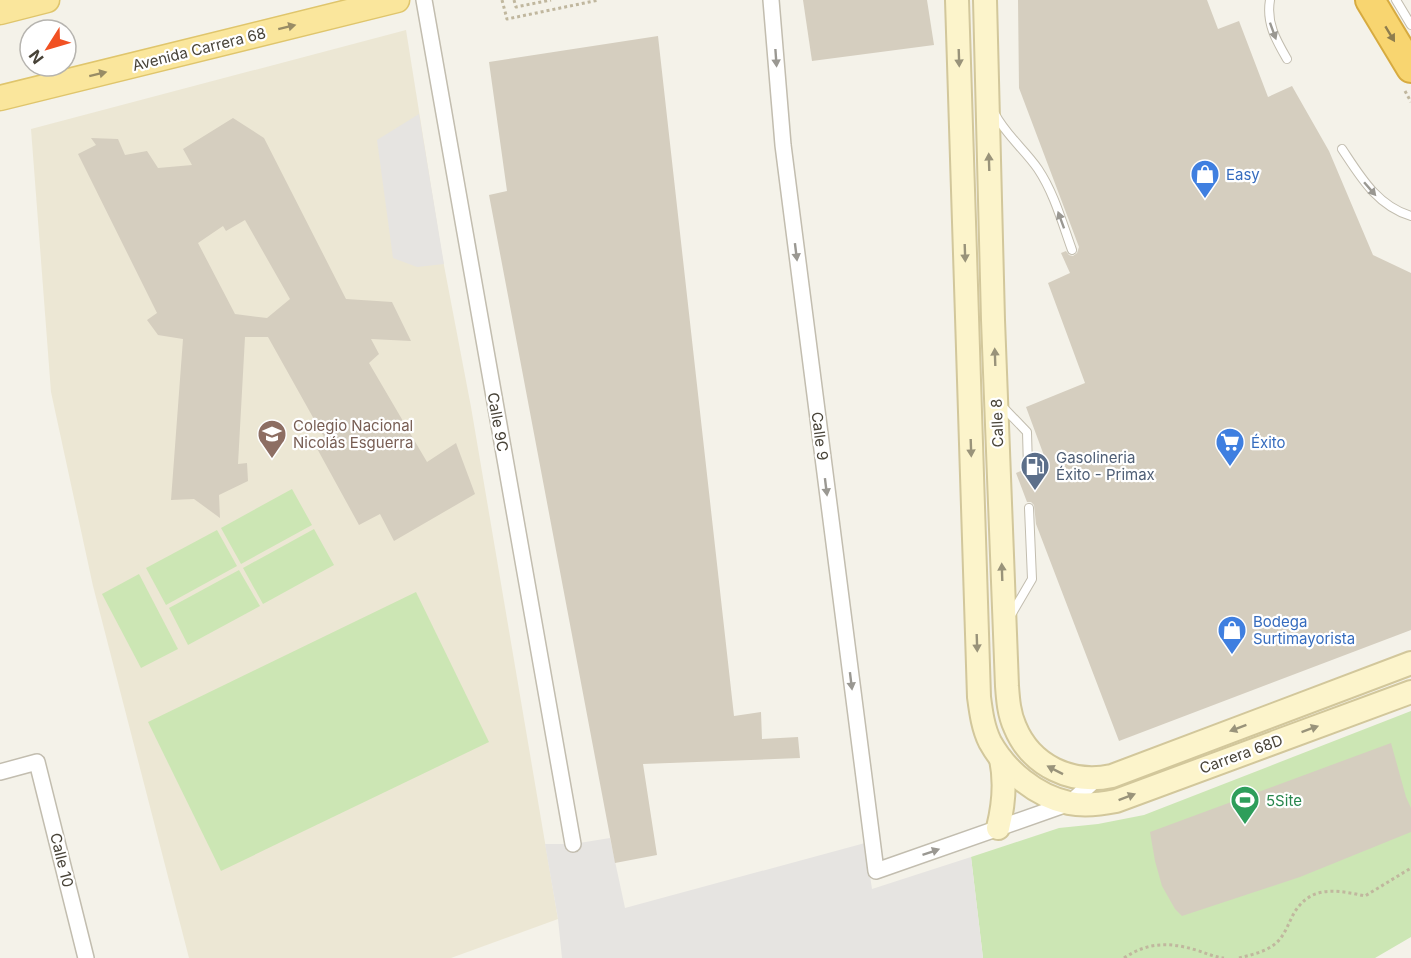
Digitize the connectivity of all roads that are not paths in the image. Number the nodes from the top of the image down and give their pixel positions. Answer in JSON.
{"nodes":[{"id":1,"x":47,"y":0,"type":"edge"},
{"id":2,"x":397,"y":0,"type":"edge"},
{"id":3,"x":424,"y":0,"type":"edge"},
{"id":4,"x":771,"y":0,"type":"edge"},
{"id":5,"x":957,"y":0,"type":"edge"},
{"id":6,"x":985,"y":0,"type":"edge"},
{"id":7,"x":1270,"y":0,"type":"edge"},
{"id":8,"x":1370,"y":0,"type":"edge"},
{"id":9,"x":1396,"y":0,"type":"edge"},
{"id":10,"x":0,"y":12,"type":"edge"},
{"id":11,"x":1411,"y":25,"type":"edge"},
{"id":12,"x":1287,"y":59,"type":"dead end"},
{"id":13,"x":1411,"y":68,"type":"edge"},
{"id":14,"x":987,"y":95,"type":"junction"},
{"id":15,"x":0,"y":98,"type":"edge"},
{"id":16,"x":1342,"y":149,"type":"dead end"},
{"id":17,"x":1411,"y":216,"type":"edge"},
{"id":18,"x":1072,"y":250,"type":"dead end"},
{"id":19,"x":996,"y":400,"type":"junction"},
{"id":20,"x":1028,"y":468,"type":"dead end"},
{"id":21,"x":1029,"y":508,"type":"dead end"},
{"id":22,"x":1004,"y":626,"type":"junction"},
{"id":23,"x":1411,"y":663,"type":"edge"},
{"id":24,"x":1411,"y":692,"type":"edge"},
{"id":25,"x":1001,"y":759,"type":"junction"},
{"id":26,"x":0,"y":771,"type":"edge"},
{"id":27,"x":1103,"y":778,"type":"junction"},
{"id":28,"x":1070,"y":803,"type":"junction"},
{"id":29,"x":998,"y":828,"type":"junction"},
{"id":30,"x":573,"y":844,"type":"dead end"},
{"id":31,"x":876,"y":871,"type":"joint"},
{"id":32,"x":86,"y":958,"type":"edge"}],
"edges":[{"from":1,"to":10,"type":"main road"},
{"from":15,"to":2,"type":"main road","name":"Avenida Carrera 68","one_way":true},
{"from":3,"to":30,"type":"street","name":"Calle 9C"},
{"from":4,"to":31,"type":"street","name":"Calle 9","one_way":true},
{"from":5,"to":25,"type":"street","name":"Calle 8","one_way":true},
{"from":6,"to":14,"type":"street","name":"Calle 8"},
{"from":7,"to":12,"type":"lane","one_way":true},
{"from":8,"to":13,"type":"highway","one_way":true},
{"from":9,"to":11,"type":"lane"},
{"from":18,"to":14,"type":"lane","one_way":true},
{"from":19,"to":14,"type":"street","name":"Calle 8","one_way":true},
{"from":16,"to":17,"type":"lane","one_way":true},
{"from":19,"to":20,"type":"lane"},
{"from":22,"to":19,"type":"street","name":"Calle 8","one_way":true},
{"from":21,"to":22,"type":"lane"},
{"from":27,"to":22,"type":"street","name":"Calle 8","one_way":true},
{"from":23,"to":27,"type":"street","name":"Carrera 68D","one_way":true},
{"from":28,"to":24,"type":"street","name":"Carrera 68D","one_way":true},
{"from":25,"to":28,"type":"street","name":"Calle 8"},
{"from":25,"to":29,"type":"street"},
{"from":26,"to":32,"type":"street","name":"Calle 10"},
{"from":27,"to":28,"type":"street","name":"Carrera 68D"},
{"from":28,"to":29,"type":"street","name":"Carrera 68D"},
{"from":31,"to":29,"type":"street","name":"Carrera 68D","one_way":true}]}
